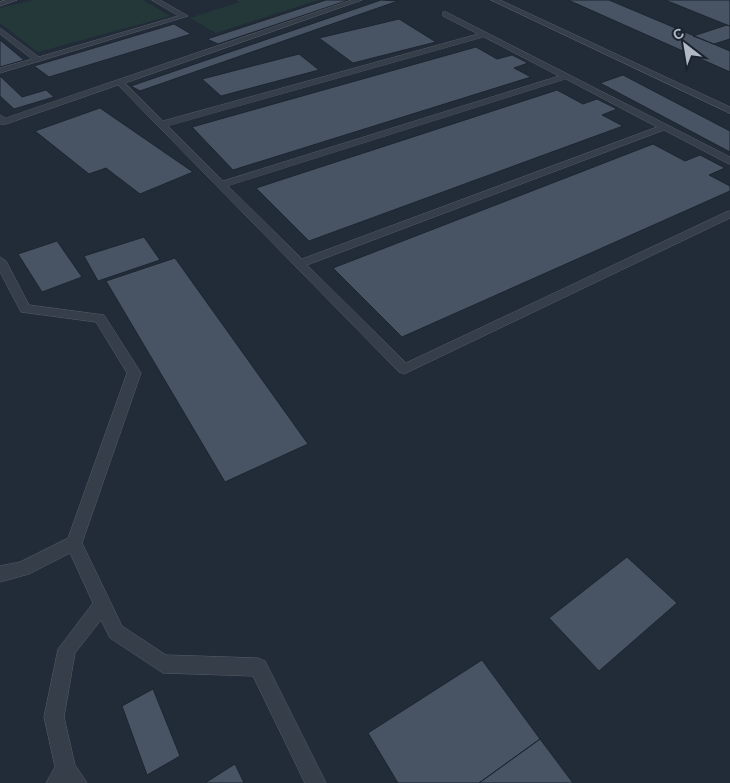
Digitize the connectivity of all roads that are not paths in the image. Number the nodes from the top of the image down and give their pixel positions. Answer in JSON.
{"nodes":[{"id":1,"x":14,"y":0,"type":"edge"},
{"id":2,"x":155,"y":0,"type":"edge"},
{"id":3,"x":359,"y":0,"type":"edge"},
{"id":4,"x":494,"y":0,"type":"edge"},
{"id":5,"x":0,"y":4,"type":"edge"},
{"id":6,"x":446,"y":14,"type":"dead end"},
{"id":7,"x":0,"y":30,"type":"edge"},
{"id":8,"x":486,"y":34,"type":"junction"},
{"id":9,"x":38,"y":60,"type":"junction"},
{"id":10,"x":0,"y":71,"type":"edge"},
{"id":11,"x":567,"y":76,"type":"junction"},
{"id":12,"x":119,"y":82,"type":"junction"},
{"id":13,"x":730,"y":110,"type":"edge"},
{"id":14,"x":0,"y":118,"type":"edge"},
{"id":15,"x":161,"y":125,"type":"junction"},
{"id":16,"x":664,"y":127,"type":"junction"},
{"id":17,"x":730,"y":161,"type":"edge"},
{"id":18,"x":221,"y":185,"type":"junction"},
{"id":19,"x":730,"y":214,"type":"edge"},
{"id":20,"x":0,"y":261,"type":"edge"},
{"id":21,"x":299,"y":264,"type":"junction"},
{"id":22,"x":74,"y":543,"type":"junction"},
{"id":23,"x":0,"y":574,"type":"edge"},
{"id":24,"x":103,"y":604,"type":"junction"},
{"id":25,"x":66,"y":779,"type":"edge"},
{"id":26,"x":316,"y":783,"type":"edge"}],
"edges":[{"from":1,"to":5,"type":"lane"},
{"from":2,"to":9,"type":"lane"},
{"from":3,"to":12,"type":"lane"},
{"from":4,"to":13,"type":"lane"},
{"from":6,"to":8,"type":"lane"},
{"from":7,"to":9,"type":"lane"},
{"from":8,"to":11,"type":"lane"},
{"from":8,"to":15,"type":"lane"},
{"from":9,"to":10,"type":"lane"},
{"from":11,"to":16,"type":"lane"},
{"from":11,"to":18,"type":"lane"},
{"from":12,"to":14,"type":"lane"},
{"from":12,"to":15,"type":"lane"},
{"from":15,"to":18,"type":"lane"},
{"from":16,"to":17,"type":"lane"},
{"from":16,"to":21,"type":"lane"},
{"from":18,"to":21,"type":"lane"},
{"from":19,"to":21,"type":"lane"},
{"from":20,"to":22,"type":"lane"},
{"from":22,"to":23,"type":"lane"},
{"from":22,"to":24,"type":"lane"},
{"from":24,"to":25,"type":"lane"},
{"from":24,"to":26,"type":"lane"}]}
